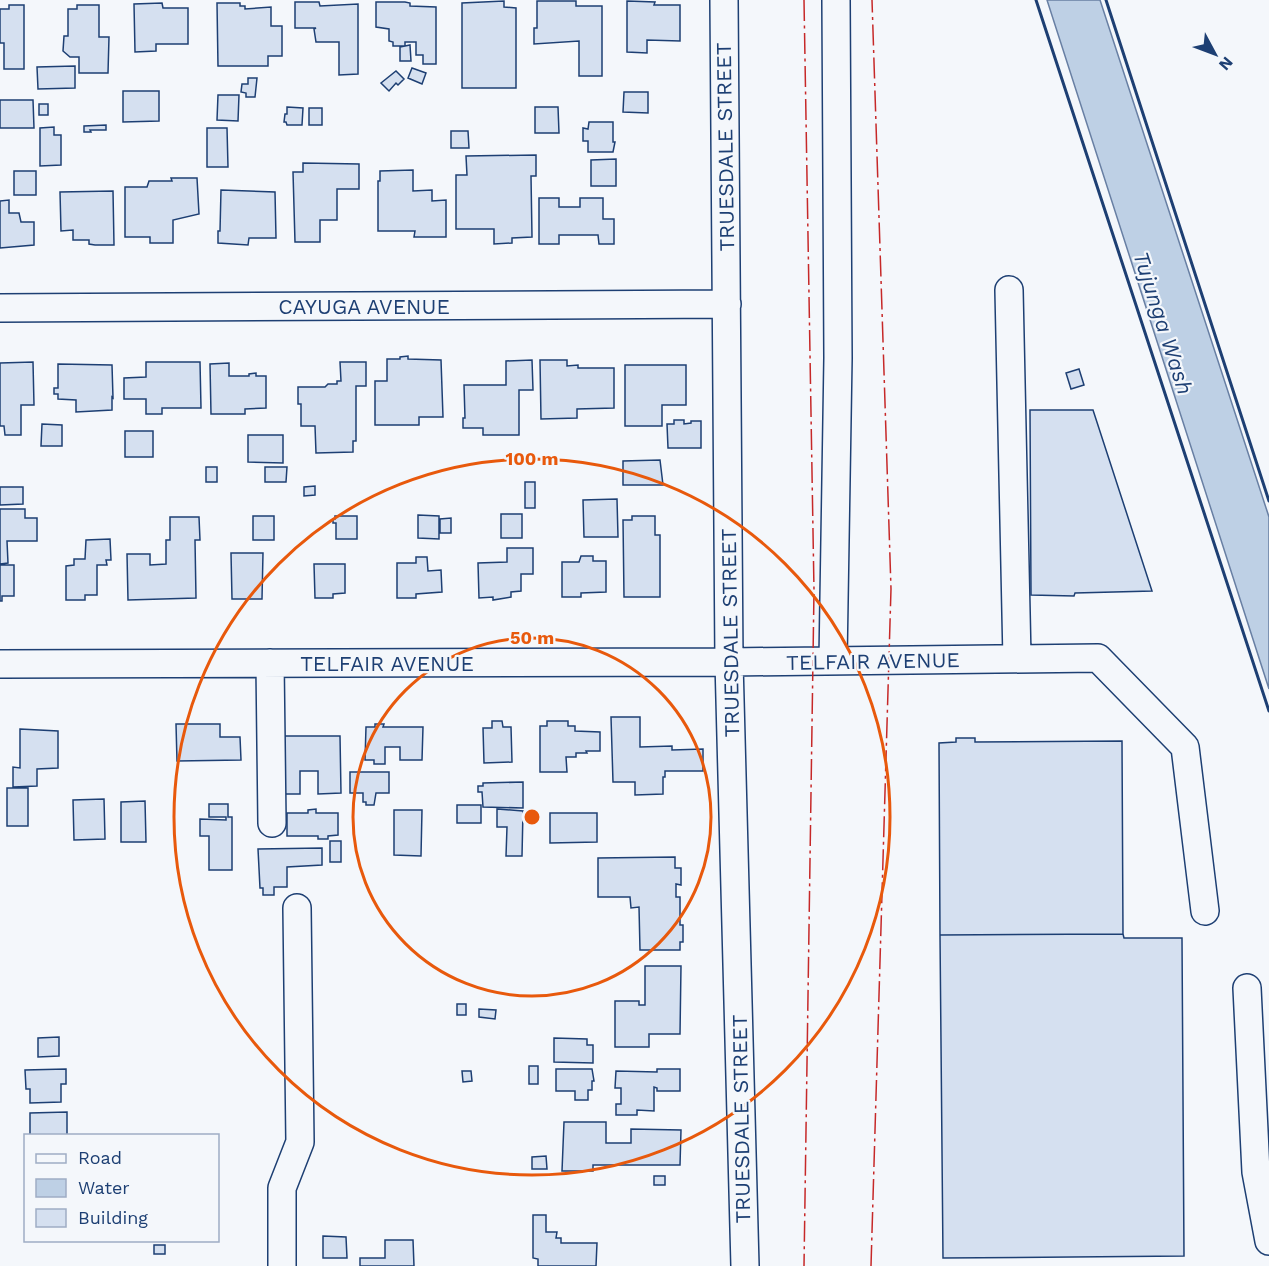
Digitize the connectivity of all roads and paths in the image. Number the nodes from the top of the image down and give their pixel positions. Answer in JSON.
{"nodes":[{"id":1,"x":724,"y":0,"type":"edge"},
{"id":2,"x":836,"y":0,"type":"edge"},
{"id":3,"x":1009,"y":290,"type":"dead end"},
{"id":4,"x":727,"y":304,"type":"junction"},
{"id":5,"x":0,"y":308,"type":"edge"},
{"id":6,"x":1017,"y":659,"type":"junction"},
{"id":7,"x":833,"y":661,"type":"junction"},
{"id":8,"x":729,"y":662,"type":"junction"},
{"id":9,"x":270,"y":663,"type":"junction"},
{"id":10,"x":0,"y":664,"type":"edge"},
{"id":11,"x":272,"y":823,"type":"dead end"},
{"id":12,"x":297,"y":908,"type":"dead end"},
{"id":13,"x":1205,"y":911,"type":"dead end"},
{"id":14,"x":1247,"y":988,"type":"dead end"},
{"id":15,"x":1269,"y":1242,"type":"edge"},
{"id":16,"x":282,"y":1266,"type":"edge"},
{"id":17,"x":745,"y":1266,"type":"edge"}],
"edges":[{"from":1,"to":4,"type":"street","name":"TRUESDALE STREET"},
{"from":2,"to":7,"type":"street"},
{"from":3,"to":6,"type":"street"},
{"from":4,"to":5,"type":"street","name":"CAYUGA AVENUE"},
{"from":4,"to":8,"type":"street","name":"TRUESDALE STREET"},
{"from":6,"to":7,"type":"street","name":"TELFAIR AVENUE"},
{"from":6,"to":13,"type":"street","name":"TELFAIR AVENUE"},
{"from":7,"to":8,"type":"street","name":"TELFAIR AVENUE"},
{"from":8,"to":9,"type":"street","name":"TELFAIR AVENUE"},
{"from":8,"to":17,"type":"street","name":"TRUESDALE STREET"},
{"from":9,"to":10,"type":"street","name":"TELFAIR AVENUE"},
{"from":9,"to":11,"type":"street"},
{"from":12,"to":16,"type":"street"},
{"from":14,"to":15,"type":"street"}]}
